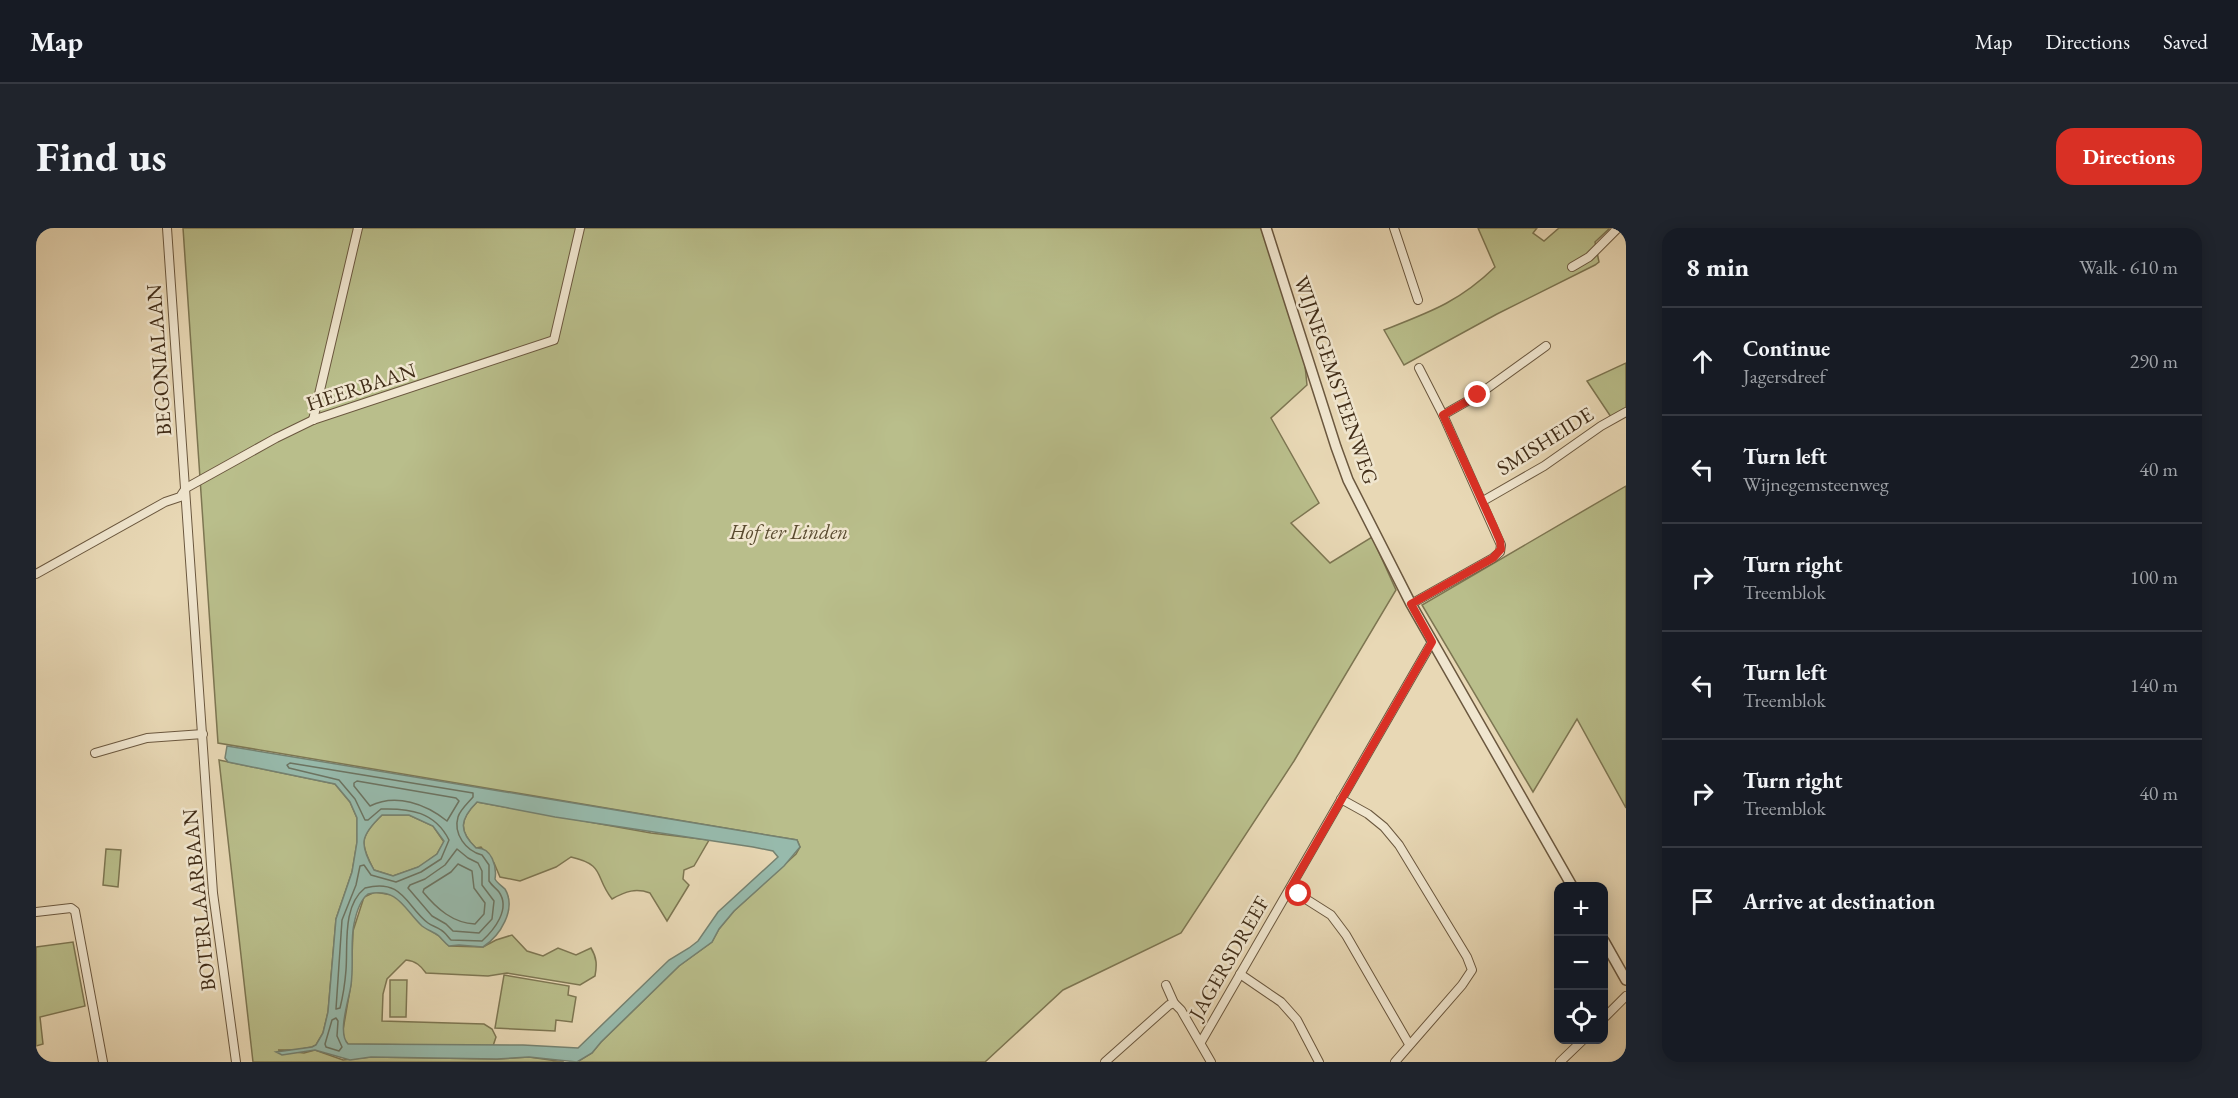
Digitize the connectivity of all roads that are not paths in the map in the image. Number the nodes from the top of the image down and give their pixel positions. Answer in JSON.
{"nodes":[{"id":1,"x":167,"y":228,"type":"edge"},
{"id":2,"x":358,"y":228,"type":"edge"},
{"id":3,"x":580,"y":228,"type":"edge"},
{"id":4,"x":1266,"y":228,"type":"edge"},
{"id":5,"x":1394,"y":228,"type":"edge"},
{"id":6,"x":1618,"y":228,"type":"edge"},
{"id":7,"x":1572,"y":267,"type":"dead end"},
{"id":8,"x":1418,"y":300,"type":"dead end"},
{"id":9,"x":1546,"y":346,"type":"dead end"},
{"id":10,"x":1419,"y":368,"type":"dead end"},
{"id":11,"x":1626,"y":412,"type":"edge"},
{"id":12,"x":1443,"y":415,"type":"junction"},
{"id":13,"x":313,"y":420,"type":"junction"},
{"id":14,"x":186,"y":488,"type":"junction"},
{"id":15,"x":1483,"y":501,"type":"junction"},
{"id":16,"x":36,"y":574,"type":"edge"},
{"id":17,"x":1411,"y":604,"type":"junction"},
{"id":18,"x":1432,"y":642,"type":"junction"},
{"id":19,"x":203,"y":734,"type":"junction"},
{"id":20,"x":96,"y":753,"type":"dead end"},
{"id":21,"x":1341,"y":799,"type":"junction"},
{"id":22,"x":1570,"y":882,"type":"edge"},
{"id":23,"x":1290,"y":889,"type":"junction"},
{"id":24,"x":36,"y":912,"type":"edge"},
{"id":25,"x":1608,"y":948,"type":"edge"},
{"id":26,"x":1240,"y":974,"type":"junction"},
{"id":27,"x":1626,"y":980,"type":"edge"},
{"id":28,"x":1166,"y":985,"type":"dead end"},
{"id":29,"x":1626,"y":996,"type":"edge"},
{"id":30,"x":1173,"y":1003,"type":"junction"},
{"id":31,"x":1608,"y":1014,"type":"edge"},
{"id":32,"x":1200,"y":1042,"type":"junction"},
{"id":33,"x":1410,"y":1044,"type":"junction"},
{"id":34,"x":1579,"y":1044,"type":"edge"},
{"id":35,"x":103,"y":1062,"type":"edge"},
{"id":36,"x":236,"y":1062,"type":"edge"},
{"id":37,"x":1105,"y":1062,"type":"edge"},
{"id":38,"x":1211,"y":1062,"type":"edge"},
{"id":39,"x":1319,"y":1062,"type":"edge"},
{"id":40,"x":1395,"y":1062,"type":"edge"},
{"id":41,"x":1560,"y":1062,"type":"edge"}],
"edges":[{"from":1,"to":14,"type":"street","name":"BEGONIALAAN"},
{"from":2,"to":13,"type":"street"},
{"from":3,"to":13,"type":"street","name":"HEERBAAN"},
{"from":4,"to":17,"type":"street","name":"WIJNEGEMSTEENWEG"},
{"from":5,"to":8,"type":"street"},
{"from":6,"to":7,"type":"street"},
{"from":9,"to":12,"type":"street"},
{"from":10,"to":12,"type":"street"},
{"from":11,"to":15,"type":"street","name":"SMISHEIDE"},
{"from":12,"to":15,"type":"street"},
{"from":13,"to":14,"type":"street","name":"HEERBAAN"},
{"from":14,"to":16,"type":"street","name":"HEERBAAN"},
{"from":14,"to":19,"type":"street","name":"BOTERLAARBAAN"},
{"from":15,"to":17,"type":"street"},
{"from":17,"to":18,"type":"street","name":"WIJNEGEMSTEENWEG"},
{"from":18,"to":21,"type":"street","name":"JAGERSDREEF"},
{"from":18,"to":22,"type":"street","name":"WIJNEGEMSTEENWEG"},
{"from":19,"to":20,"type":"street"},
{"from":19,"to":36,"type":"street","name":"BOTERLAARBAAN"},
{"from":21,"to":23,"type":"street","name":"JAGERSDREEF"},
{"from":21,"to":33,"type":"street"},
{"from":23,"to":26,"type":"street","name":"JAGERSDREEF"},
{"from":23,"to":33,"type":"street"},
{"from":24,"to":35,"type":"street"},
{"from":25,"to":27,"type":"street"},
{"from":26,"to":32,"type":"street","name":"JAGERSDREEF"},
{"from":26,"to":39,"type":"street"},
{"from":28,"to":30,"type":"street"},
{"from":29,"to":31,"type":"street"},
{"from":30,"to":32,"type":"street"},
{"from":30,"to":37,"type":"street"},
{"from":32,"to":38,"type":"street"},
{"from":33,"to":40,"type":"street"},
{"from":34,"to":41,"type":"street"}]}
